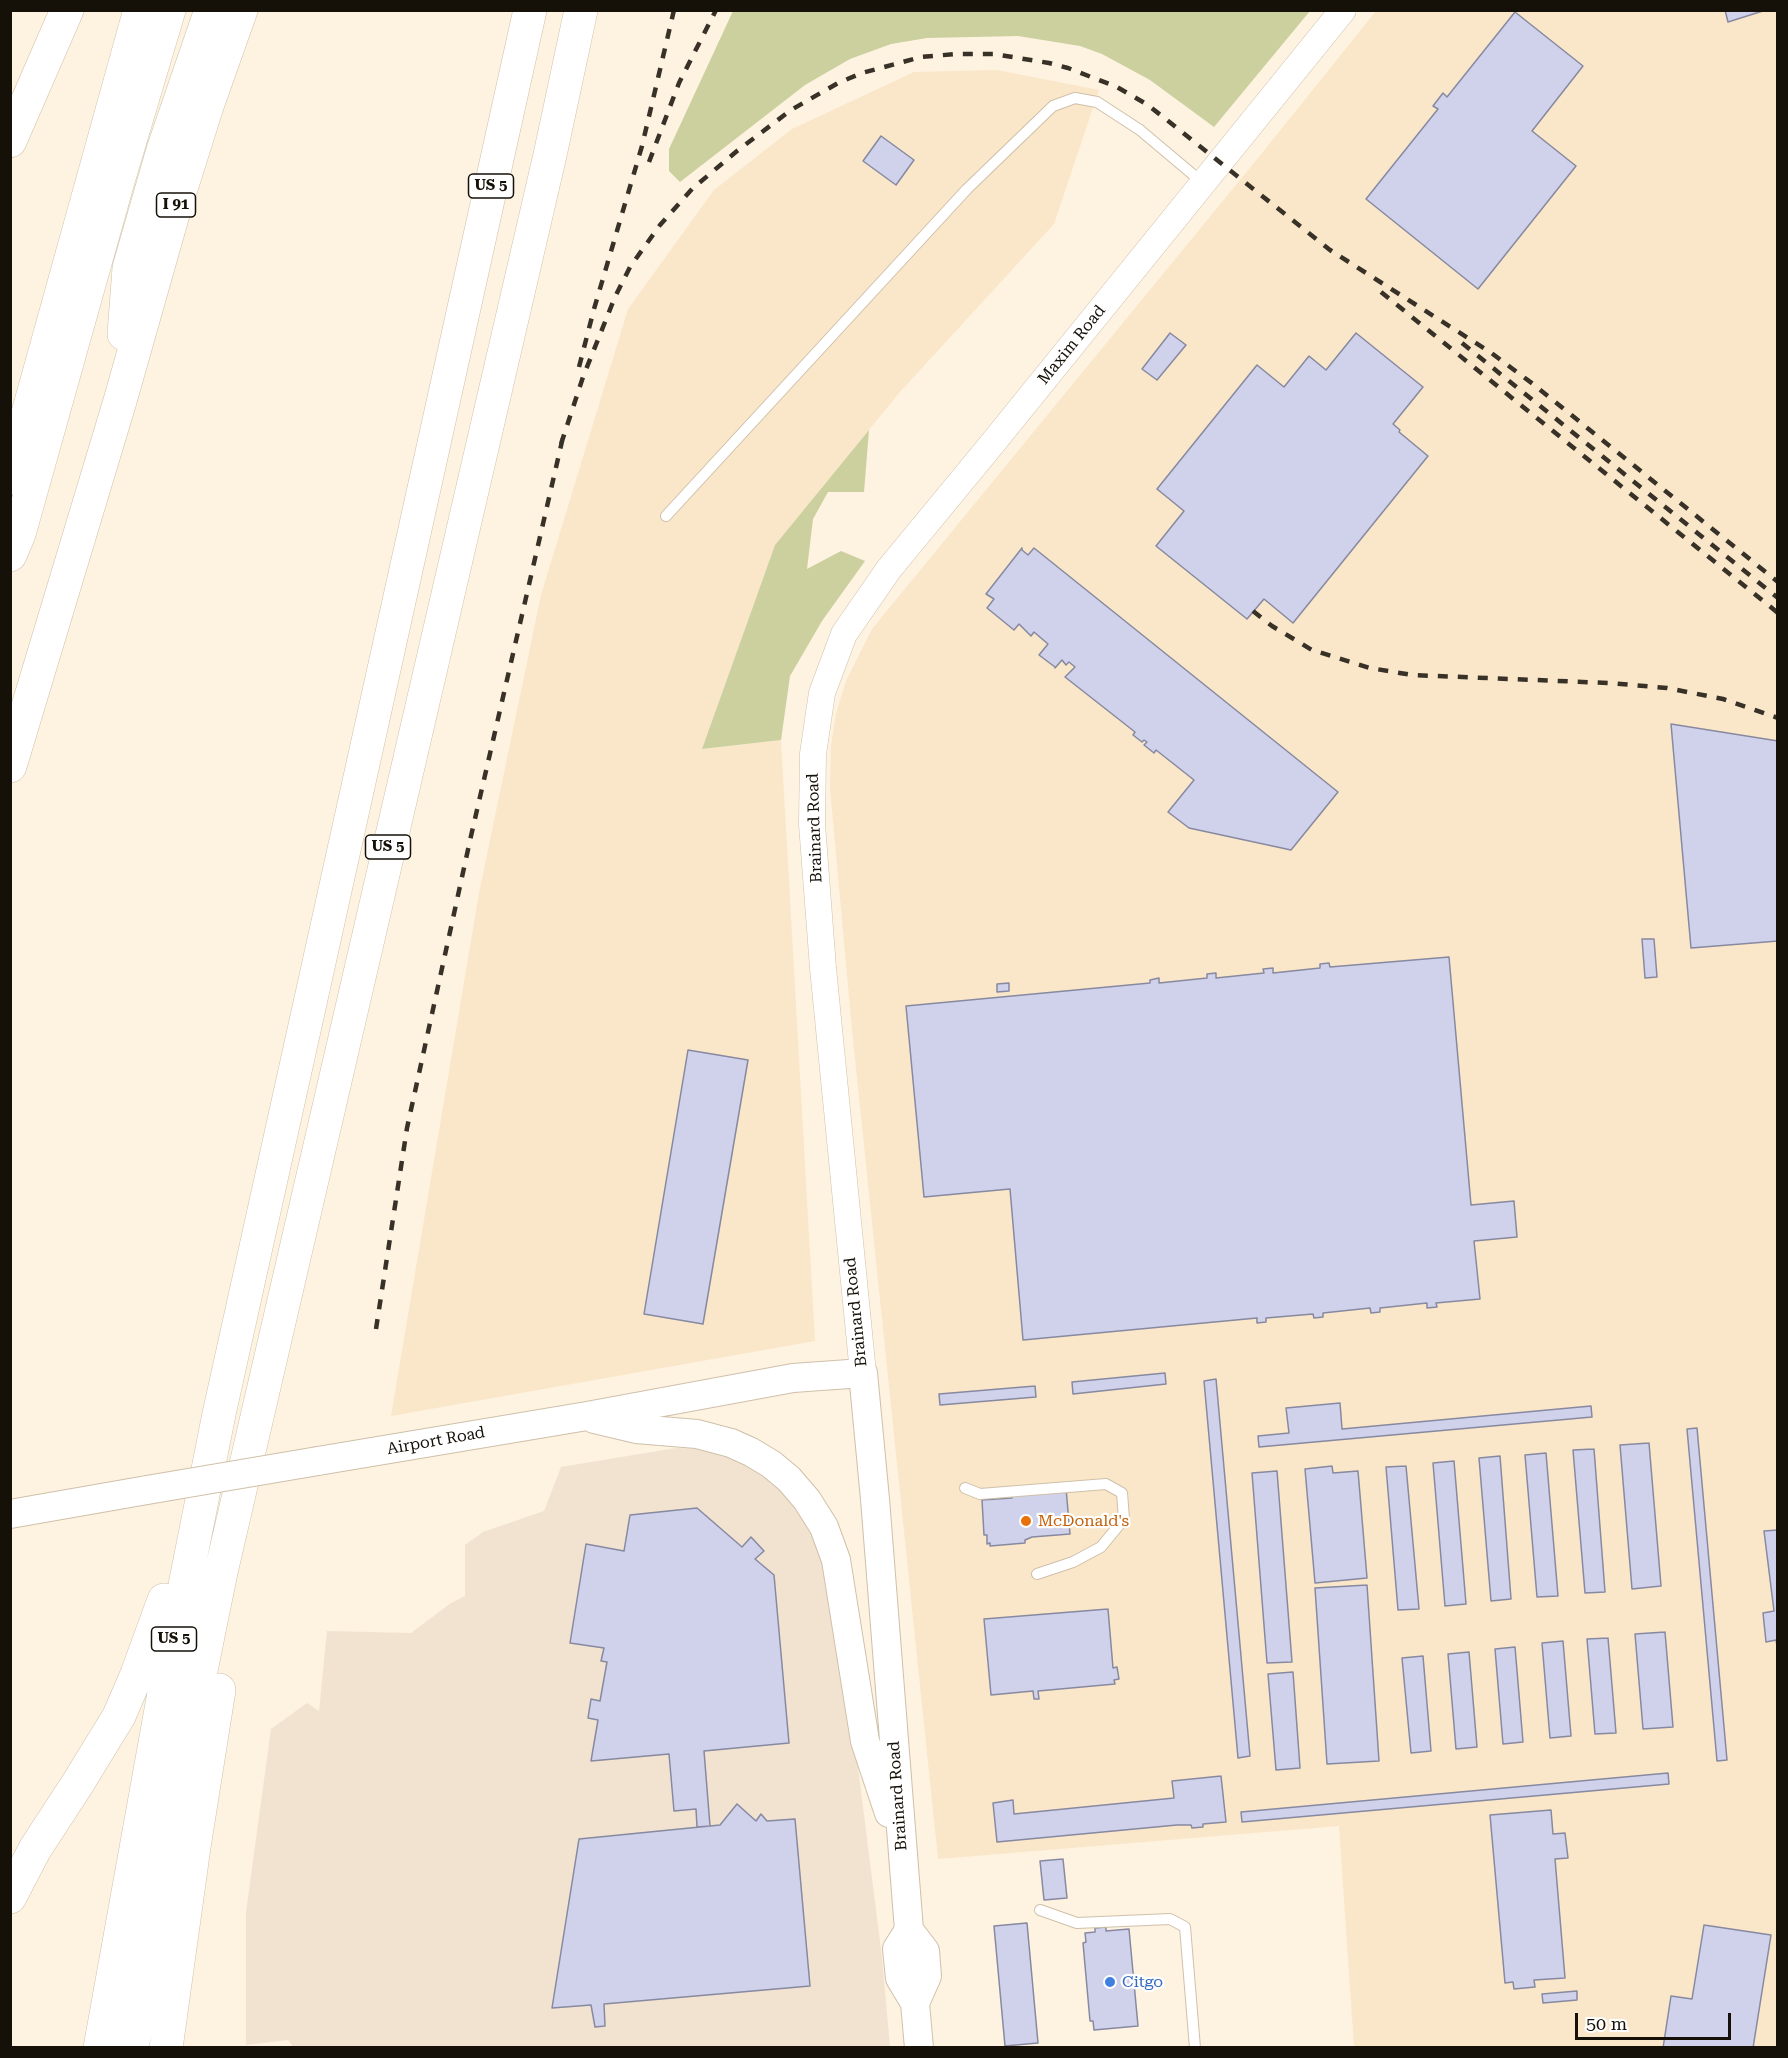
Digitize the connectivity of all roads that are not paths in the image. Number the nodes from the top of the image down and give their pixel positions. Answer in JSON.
{"nodes":[{"id":1,"x":67,"y":10,"type":"edge"},
{"id":2,"x":140,"y":10,"type":"edge"},
{"id":3,"x":169,"y":10,"type":"edge"},
{"id":4,"x":211,"y":10,"type":"edge"},
{"id":5,"x":241,"y":10,"type":"edge"},
{"id":6,"x":530,"y":10,"type":"edge"},
{"id":7,"x":581,"y":10,"type":"edge"},
{"id":8,"x":1343,"y":10,"type":"edge"},
{"id":9,"x":10,"y":141,"type":"edge"},
{"id":10,"x":1203,"y":183,"type":"junction"},
{"id":11,"x":120,"y":401,"type":"junction"},
{"id":12,"x":10,"y":478,"type":"edge"},
{"id":13,"x":666,"y":516,"type":"dead end"},
{"id":14,"x":10,"y":555,"type":"edge"},
{"id":15,"x":822,"y":693,"type":"joint"},
{"id":16,"x":10,"y":766,"type":"edge"},
{"id":17,"x":258,"y":1233,"type":"junction"},
{"id":18,"x":862,"y":1372,"type":"junction"},
{"id":19,"x":587,"y":1416,"type":"junction"},
{"id":20,"x":965,"y":1488,"type":"dead end"},
{"id":21,"x":10,"y":1514,"type":"edge"},
{"id":22,"x":228,"y":1540,"type":"junction"},
{"id":23,"x":1037,"y":1574,"type":"dead end"},
{"id":24,"x":35,"y":1849,"type":"junction"},
{"id":25,"x":903,"y":1855,"type":"junction"},
{"id":26,"x":10,"y":1878,"type":"edge"},
{"id":27,"x":10,"y":1897,"type":"edge"},
{"id":28,"x":1040,"y":1910,"type":"dead end"},
{"id":29,"x":100,"y":2048,"type":"edge"},
{"id":30,"x":132,"y":2048,"type":"edge"},
{"id":31,"x":166,"y":2048,"type":"edge"},
{"id":32,"x":919,"y":2048,"type":"edge"},
{"id":33,"x":1195,"y":2048,"type":"edge"}],
"edges":[{"from":1,"to":9,"type":"highway"},
{"from":2,"to":12,"type":"highway"},
{"from":3,"to":14,"type":"highway"},
{"from":4,"to":11,"type":"highway"},
{"from":5,"to":11,"type":"highway","number":"I 91"},
{"from":6,"to":17,"type":"highway","number":"US 5"},
{"from":7,"to":22,"type":"highway","number":"US 5"},
{"from":8,"to":10,"type":"street","name":"Maxim Road"},
{"from":10,"to":13,"type":"lane"},
{"from":10,"to":15,"type":"street","name":"Maxim Road"},
{"from":11,"to":16,"type":"highway","number":"I 91"},
{"from":15,"to":18,"type":"street","name":"Brainard Road"},
{"from":17,"to":24,"type":"highway"},
{"from":17,"to":29,"type":"highway","number":"US 5"},
{"from":18,"to":19,"type":"main road","name":"Airport Road"},
{"from":18,"to":25,"type":"main road","name":"Brainard Road"},
{"from":19,"to":21,"type":"main road","name":"Airport Road","bridge":true},
{"from":19,"to":25,"type":"main road"},
{"from":20,"to":23,"type":"lane"},
{"from":22,"to":30,"type":"highway","number":"US 5"},
{"from":22,"to":31,"type":"highway"},
{"from":24,"to":26,"type":"highway"},
{"from":24,"to":27,"type":"highway"},
{"from":25,"to":32,"type":"main road","name":"Brainard Road"},
{"from":28,"to":33,"type":"lane"}]}
